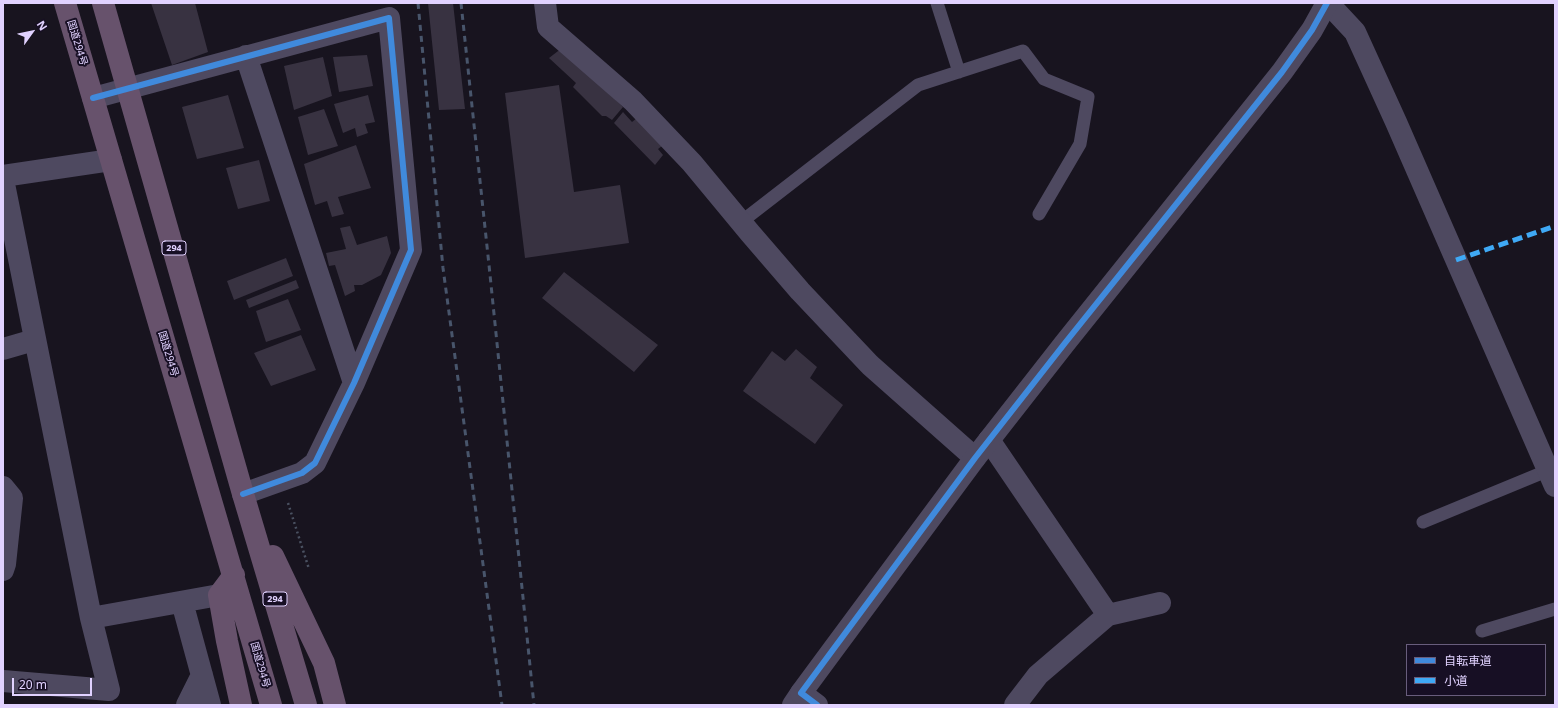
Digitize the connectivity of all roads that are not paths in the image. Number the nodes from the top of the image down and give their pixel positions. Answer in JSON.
{"nodes":[{"id":1,"x":65,"y":3,"type":"edge"},
{"id":2,"x":103,"y":3,"type":"edge"},
{"id":3,"x":545,"y":3,"type":"edge"},
{"id":4,"x":937,"y":3,"type":"edge"},
{"id":5,"x":1327,"y":3,"type":"edge"},
{"id":6,"x":246,"y":56,"type":"junction"},
{"id":7,"x":959,"y":72,"type":"junction"},
{"id":8,"x":128,"y":88,"type":"junction"},
{"id":9,"x":93,"y":98,"type":"junction"},
{"id":10,"x":111,"y":160,"type":"junction"},
{"id":11,"x":3,"y":176,"type":"edge"},
{"id":12,"x":3,"y":179,"type":"edge"},
{"id":13,"x":1039,"y":214,"type":"dead end"},
{"id":14,"x":741,"y":222,"type":"junction"},
{"id":15,"x":34,"y":340,"type":"junction"},
{"id":16,"x":3,"y":349,"type":"edge"},
{"id":17,"x":354,"y":383,"type":"junction"},
{"id":18,"x":989,"y":440,"type":"junction"},
{"id":19,"x":975,"y":458,"type":"junction"},
{"id":20,"x":1552,"y":478,"type":"edge"},
{"id":21,"x":3,"y":487,"type":"edge"},
{"id":22,"x":244,"y":494,"type":"junction"},
{"id":23,"x":1423,"y":522,"type":"dead end"},
{"id":24,"x":3,"y":570,"type":"edge"},
{"id":25,"x":234,"y":575,"type":"junction"},
{"id":26,"x":219,"y":595,"type":"junction"},
{"id":27,"x":182,"y":602,"type":"junction"},
{"id":28,"x":1160,"y":604,"type":"dead end"},
{"id":29,"x":1555,"y":609,"type":"edge"},
{"id":30,"x":1108,"y":615,"type":"junction"},
{"id":31,"x":91,"y":618,"type":"junction"},
{"id":32,"x":1482,"y":631,"type":"dead end"},
{"id":33,"x":202,"y":675,"type":"junction"},
{"id":34,"x":3,"y":681,"type":"edge"},
{"id":35,"x":804,"y":701,"type":"edge"},
{"id":36,"x":187,"y":705,"type":"edge"},
{"id":37,"x":210,"y":705,"type":"edge"},
{"id":38,"x":241,"y":705,"type":"edge"},
{"id":39,"x":271,"y":705,"type":"edge"},
{"id":40,"x":306,"y":705,"type":"edge"},
{"id":41,"x":335,"y":705,"type":"edge"},
{"id":42,"x":1015,"y":705,"type":"edge"}],
"edges":[{"from":1,"to":9,"type":"highway","name":"国道294号"},
{"from":2,"to":8,"type":"highway","number":"294"},
{"from":3,"to":14,"type":"street"},
{"from":4,"to":7,"type":"lane"},
{"from":5,"to":18,"type":"street"},
{"from":5,"to":20,"type":"street"},
{"from":6,"to":8,"type":"street"},
{"from":6,"to":17,"type":"street"},
{"from":6,"to":17,"type":"street"},
{"from":7,"to":13,"type":"lane"},
{"from":7,"to":14,"type":"lane"},
{"from":8,"to":9,"type":"street"},
{"from":8,"to":22,"type":"highway","number":"294"},
{"from":9,"to":10,"type":"highway","name":"国道294号"},
{"from":10,"to":11,"type":"street"},
{"from":10,"to":25,"type":"highway","name":"国道294号"},
{"from":12,"to":15,"type":"street"},
{"from":14,"to":19,"type":"street"},
{"from":15,"to":16,"type":"street"},
{"from":15,"to":31,"type":"street"},
{"from":17,"to":22,"type":"street"},
{"from":18,"to":19,"type":"street"},
{"from":18,"to":30,"type":"street"},
{"from":19,"to":35,"type":"street"},
{"from":20,"to":23,"type":"lane"},
{"from":21,"to":24,"type":"street"},
{"from":22,"to":40,"type":"highway","number":"294"},
{"from":22,"to":41,"type":"highway"},
{"from":25,"to":26,"type":"highway"},
{"from":25,"to":39,"type":"highway","name":"国道294号"},
{"from":26,"to":27,"type":"street"},
{"from":26,"to":38,"type":"highway"},
{"from":27,"to":31,"type":"street"},
{"from":27,"to":33,"type":"street"},
{"from":28,"to":30,"type":"street"},
{"from":29,"to":32,"type":"lane"},
{"from":30,"to":42,"type":"street"},
{"from":31,"to":34,"type":"street"},
{"from":33,"to":36,"type":"street"},
{"from":33,"to":37,"type":"street"}]}
